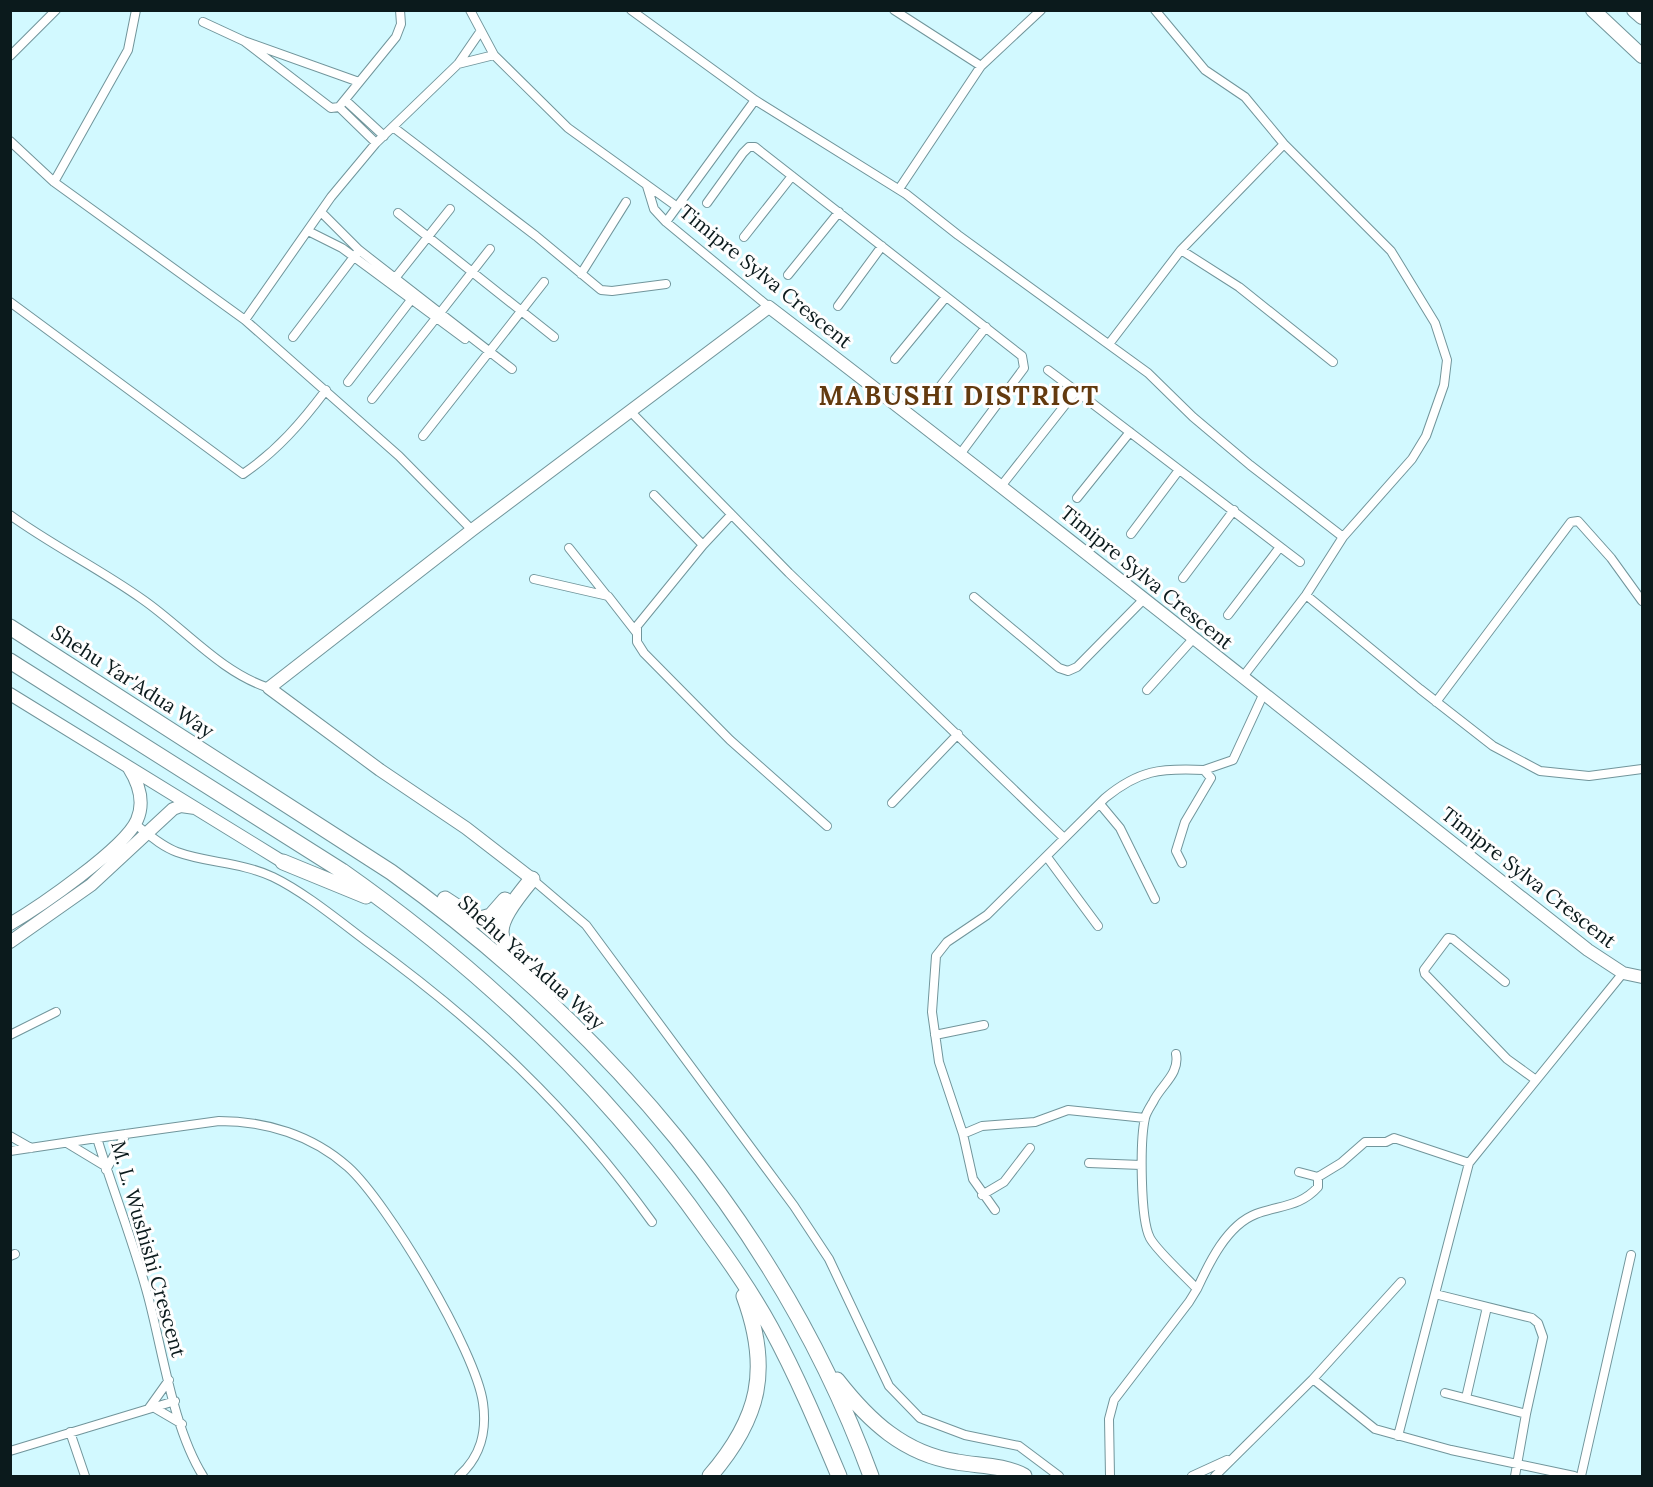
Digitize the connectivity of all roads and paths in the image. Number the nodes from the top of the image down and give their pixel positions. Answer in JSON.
{"nodes":[{"id":1,"x":56,"y":10,"type":"edge"},
{"id":2,"x":136,"y":10,"type":"edge"},
{"id":3,"x":400,"y":10,"type":"edge"},
{"id":4,"x":470,"y":10,"type":"edge"},
{"id":5,"x":631,"y":10,"type":"edge"},
{"id":6,"x":894,"y":10,"type":"edge"},
{"id":7,"x":1041,"y":10,"type":"edge"},
{"id":8,"x":1155,"y":10,"type":"edge"},
{"id":9,"x":1593,"y":10,"type":"edge"},
{"id":10,"x":1634,"y":10,"type":"edge"},
{"id":11,"x":1642,"y":17,"type":"edge"},
{"id":12,"x":203,"y":22,"type":"dead end"},
{"id":13,"x":480,"y":32,"type":"junction"},
{"id":14,"x":244,"y":42,"type":"junction"},
{"id":15,"x":494,"y":55,"type":"junction"},
{"id":16,"x":10,"y":56,"type":"edge"},
{"id":17,"x":1642,"y":56,"type":"edge"},
{"id":18,"x":458,"y":64,"type":"junction"},
{"id":19,"x":981,"y":66,"type":"junction"},
{"id":20,"x":359,"y":82,"type":"junction"},
{"id":21,"x":755,"y":100,"type":"junction"},
{"id":22,"x":342,"y":104,"type":"junction"},
{"id":23,"x":393,"y":127,"type":"junction"},
{"id":24,"x":384,"y":136,"type":"junction"},
{"id":25,"x":10,"y":141,"type":"edge"},
{"id":26,"x":376,"y":143,"type":"junction"},
{"id":27,"x":1284,"y":144,"type":"junction"},
{"id":28,"x":792,"y":176,"type":"junction"},
{"id":29,"x":54,"y":182,"type":"junction"},
{"id":30,"x":647,"y":186,"type":"junction"},
{"id":31,"x":899,"y":189,"type":"junction"},
{"id":32,"x":626,"y":202,"type":"dead end"},
{"id":33,"x":707,"y":202,"type":"dead end"},
{"id":34,"x":676,"y":206,"type":"junction"},
{"id":35,"x":450,"y":209,"type":"dead end"},
{"id":36,"x":321,"y":212,"type":"junction"},
{"id":37,"x":839,"y":212,"type":"junction"},
{"id":38,"x":398,"y":213,"type":"dead end"},
{"id":39,"x":666,"y":222,"type":"junction"},
{"id":40,"x":308,"y":231,"type":"junction"},
{"id":41,"x":428,"y":237,"type":"junction"},
{"id":42,"x":744,"y":237,"type":"dead end"},
{"id":43,"x":882,"y":246,"type":"junction"},
{"id":44,"x":490,"y":249,"type":"dead end"},
{"id":45,"x":1181,"y":250,"type":"junction"},
{"id":46,"x":357,"y":254,"type":"junction"},
{"id":47,"x":471,"y":273,"type":"junction"},
{"id":48,"x":581,"y":274,"type":"junction"},
{"id":49,"x":788,"y":275,"type":"dead end"},
{"id":50,"x":396,"y":277,"type":"junction"},
{"id":51,"x":544,"y":282,"type":"dead end"},
{"id":52,"x":666,"y":284,"type":"dead end"},
{"id":53,"x":946,"y":297,"type":"junction"},
{"id":54,"x":411,"y":300,"type":"junction"},
{"id":55,"x":10,"y":302,"type":"edge"},
{"id":56,"x":838,"y":306,"type":"dead end"},
{"id":57,"x":769,"y":307,"type":"junction"},
{"id":58,"x":521,"y":311,"type":"junction"},
{"id":59,"x":438,"y":315,"type":"junction"},
{"id":60,"x":245,"y":320,"type":"junction"},
{"id":61,"x":986,"y":327,"type":"junction"},
{"id":62,"x":293,"y":337,"type":"dead end"},
{"id":63,"x":554,"y":337,"type":"dead end"},
{"id":64,"x":1109,"y":344,"type":"junction"},
{"id":65,"x":490,"y":355,"type":"junction"},
{"id":66,"x":896,"y":359,"type":"dead end"},
{"id":67,"x":1333,"y":362,"type":"dead end"},
{"id":68,"x":512,"y":369,"type":"dead end"},
{"id":69,"x":1048,"y":370,"type":"dead end"},
{"id":70,"x":348,"y":382,"type":"dead end"},
{"id":71,"x":327,"y":390,"type":"junction"},
{"id":72,"x":1076,"y":391,"type":"junction"},
{"id":73,"x":935,"y":393,"type":"dead end"},
{"id":74,"x":372,"y":399,"type":"dead end"},
{"id":75,"x":630,"y":411,"type":"junction"},
{"id":76,"x":1130,"y":432,"type":"junction"},
{"id":77,"x":423,"y":436,"type":"dead end"},
{"id":78,"x":961,"y":453,"type":"junction"},
{"id":79,"x":1179,"y":470,"type":"junction"},
{"id":80,"x":1002,"y":485,"type":"junction"},
{"id":81,"x":654,"y":495,"type":"dead end"},
{"id":82,"x":1077,"y":498,"type":"dead end"},
{"id":83,"x":1234,"y":510,"type":"junction"},
{"id":84,"x":10,"y":515,"type":"edge"},
{"id":85,"x":730,"y":515,"type":"junction"},
{"id":86,"x":472,"y":530,"type":"junction"},
{"id":87,"x":1131,"y":534,"type":"dead end"},
{"id":88,"x":1343,"y":537,"type":"junction"},
{"id":89,"x":703,"y":545,"type":"junction"},
{"id":90,"x":1280,"y":547,"type":"junction"},
{"id":91,"x":568,"y":548,"type":"dead end"},
{"id":92,"x":1300,"y":562,"type":"dead end"},
{"id":93,"x":1183,"y":578,"type":"dead end"},
{"id":94,"x":534,"y":579,"type":"dead end"},
{"id":95,"x":1306,"y":595,"type":"junction"},
{"id":96,"x":608,"y":596,"type":"junction"},
{"id":97,"x":975,"y":597,"type":"dead end"},
{"id":98,"x":1144,"y":599,"type":"junction"},
{"id":99,"x":1642,"y":601,"type":"edge"},
{"id":100,"x":1228,"y":615,"type":"dead end"},
{"id":101,"x":10,"y":627,"type":"edge"},
{"id":102,"x":636,"y":632,"type":"junction"},
{"id":103,"x":1193,"y":639,"type":"junction"},
{"id":104,"x":10,"y":661,"type":"edge"},
{"id":105,"x":1242,"y":678,"type":"junction"},
{"id":106,"x":269,"y":688,"type":"junction"},
{"id":107,"x":1148,"y":690,"type":"dead end"},
{"id":108,"x":10,"y":694,"type":"edge"},
{"id":109,"x":1263,"y":695,"type":"junction"},
{"id":110,"x":1436,"y":702,"type":"junction"},
{"id":111,"x":958,"y":734,"type":"junction"},
{"id":112,"x":128,"y":767,"type":"junction"},
{"id":113,"x":1642,"y":769,"type":"edge"},
{"id":114,"x":1204,"y":770,"type":"junction"},
{"id":115,"x":892,"y":803,"type":"dead end"},
{"id":116,"x":1100,"y":804,"type":"junction"},
{"id":117,"x":198,"y":808,"type":"junction"},
{"id":118,"x":135,"y":824,"type":"junction"},
{"id":119,"x":827,"y":826,"type":"dead end"},
{"id":120,"x":146,"y":833,"type":"junction"},
{"id":121,"x":1064,"y":838,"type":"junction"},
{"id":122,"x":1047,"y":857,"type":"junction"},
{"id":123,"x":283,"y":862,"type":"joint"},
{"id":124,"x":1182,"y":863,"type":"dead end"},
{"id":125,"x":391,"y":872,"type":"junction"},
{"id":126,"x":528,"y":876,"type":"junction"},
{"id":127,"x":1155,"y":899,"type":"dead end"},
{"id":128,"x":393,"y":907,"type":"junction"},
{"id":129,"x":10,"y":924,"type":"edge"},
{"id":130,"x":1098,"y":926,"type":"dead end"},
{"id":131,"x":10,"y":942,"type":"edge"},
{"id":132,"x":1623,"y":973,"type":"junction"},
{"id":133,"x":1642,"y":977,"type":"edge"},
{"id":134,"x":1505,"y":982,"type":"dead end"},
{"id":135,"x":56,"y":1012,"type":"dead end"},
{"id":136,"x":984,"y":1025,"type":"dead end"},
{"id":137,"x":581,"y":1031,"type":"junction"},
{"id":138,"x":10,"y":1035,"type":"edge"},
{"id":139,"x":935,"y":1035,"type":"junction"},
{"id":140,"x":1176,"y":1054,"type":"dead end"},
{"id":141,"x":1536,"y":1080,"type":"junction"},
{"id":142,"x":1145,"y":1118,"type":"junction"},
{"id":143,"x":126,"y":1134,"type":"junction"},
{"id":144,"x":963,"y":1134,"type":"junction"},
{"id":145,"x":10,"y":1136,"type":"edge"},
{"id":146,"x":97,"y":1138,"type":"junction"},
{"id":147,"x":67,"y":1143,"type":"junction"},
{"id":148,"x":1030,"y":1148,"type":"dead end"},
{"id":149,"x":31,"y":1149,"type":"junction"},
{"id":150,"x":10,"y":1151,"type":"edge"},
{"id":151,"x":1089,"y":1163,"type":"dead end"},
{"id":152,"x":1469,"y":1163,"type":"junction"},
{"id":153,"x":1141,"y":1165,"type":"junction"},
{"id":154,"x":106,"y":1168,"type":"junction"},
{"id":155,"x":1299,"y":1172,"type":"dead end"},
{"id":156,"x":1318,"y":1178,"type":"junction"},
{"id":157,"x":982,"y":1195,"type":"junction"},
{"id":158,"x":995,"y":1210,"type":"dead end"},
{"id":159,"x":652,"y":1222,"type":"dead end"},
{"id":160,"x":1631,"y":1255,"type":"dead end"},
{"id":161,"x":734,"y":1268,"type":"junction"},
{"id":162,"x":1401,"y":1282,"type":"dead end"},
{"id":163,"x":1197,"y":1289,"type":"junction"},
{"id":164,"x":1435,"y":1294,"type":"junction"},
{"id":165,"x":1487,"y":1307,"type":"junction"},
{"id":166,"x":822,"y":1361,"type":"junction"},
{"id":167,"x":1313,"y":1379,"type":"junction"},
{"id":168,"x":169,"y":1380,"type":"junction"},
{"id":169,"x":1444,"y":1393,"type":"dead end"},
{"id":170,"x":1466,"y":1398,"type":"junction"},
{"id":171,"x":175,"y":1401,"type":"junction"},
{"id":172,"x":151,"y":1408,"type":"junction"},
{"id":173,"x":1526,"y":1414,"type":"junction"},
{"id":174,"x":182,"y":1424,"type":"junction"},
{"id":175,"x":70,"y":1432,"type":"junction"},
{"id":176,"x":1398,"y":1436,"type":"junction"},
{"id":177,"x":10,"y":1450,"type":"edge"},
{"id":178,"x":1233,"y":1457,"type":"junction"},
{"id":179,"x":1518,"y":1464,"type":"junction"},
{"id":180,"x":85,"y":1476,"type":"edge"},
{"id":181,"x":203,"y":1476,"type":"edge"},
{"id":182,"x":459,"y":1476,"type":"edge"},
{"id":183,"x":710,"y":1476,"type":"edge"},
{"id":184,"x":839,"y":1476,"type":"edge"},
{"id":185,"x":871,"y":1476,"type":"edge"},
{"id":186,"x":1024,"y":1476,"type":"edge"},
{"id":187,"x":1059,"y":1476,"type":"edge"},
{"id":188,"x":1110,"y":1476,"type":"edge"},
{"id":189,"x":1192,"y":1476,"type":"edge"},
{"id":190,"x":1215,"y":1476,"type":"edge"},
{"id":191,"x":1515,"y":1476,"type":"edge"},
{"id":192,"x":1574,"y":1476,"type":"edge"},
{"id":193,"x":1581,"y":1476,"type":"edge"}],
"edges":[{"from":1,"to":16,"type":"street"},
{"from":2,"to":29,"type":"street"},
{"from":3,"to":20,"type":"street"},
{"from":4,"to":13,"type":"street","name":"Timipre Sylva Crescent"},
{"from":5,"to":21,"type":"street"},
{"from":6,"to":19,"type":"street"},
{"from":7,"to":19,"type":"street"},
{"from":8,"to":27,"type":"street"},
{"from":9,"to":17,"type":"main road"},
{"from":10,"to":11,"type":"main road"},
{"from":12,"to":14,"type":"street"},
{"from":13,"to":15,"type":"street","name":"Timipre Sylva Crescent"},
{"from":13,"to":18,"type":"street"},
{"from":14,"to":20,"type":"street"},
{"from":14,"to":22,"type":"street"},
{"from":15,"to":18,"type":"street"},
{"from":15,"to":30,"type":"street","name":"Timipre Sylva Crescent"},
{"from":18,"to":23,"type":"street"},
{"from":19,"to":31,"type":"street"},
{"from":20,"to":22,"type":"street"},
{"from":21,"to":31,"type":"street"},
{"from":21,"to":34,"type":"street"},
{"from":22,"to":24,"type":"street"},
{"from":22,"to":26,"type":"street"},
{"from":23,"to":24,"type":"street"},
{"from":23,"to":48,"type":"street"},
{"from":24,"to":26,"type":"street"},
{"from":25,"to":29,"type":"street"},
{"from":26,"to":36,"type":"street"},
{"from":27,"to":45,"type":"street"},
{"from":27,"to":88,"type":"street"},
{"from":28,"to":33,"type":"street"},
{"from":28,"to":37,"type":"street"},
{"from":28,"to":42,"type":"street"},
{"from":29,"to":60,"type":"street"},
{"from":30,"to":34,"type":"street","name":"Timipre Sylva Crescent"},
{"from":30,"to":39,"type":"street","name":"Timipre Sylva Crescent"},
{"from":31,"to":64,"type":"street"},
{"from":32,"to":48,"type":"street"},
{"from":34,"to":39,"type":"street"},
{"from":35,"to":41,"type":"street"},
{"from":36,"to":40,"type":"street"},
{"from":36,"to":46,"type":"street"},
{"from":37,"to":43,"type":"street"},
{"from":37,"to":49,"type":"street"},
{"from":38,"to":41,"type":"street"},
{"from":39,"to":57,"type":"street","name":"Timipre Sylva Crescent"},
{"from":40,"to":46,"type":"street"},
{"from":40,"to":60,"type":"street"},
{"from":41,"to":47,"type":"street"},
{"from":41,"to":50,"type":"street"},
{"from":43,"to":53,"type":"street"},
{"from":43,"to":56,"type":"street"},
{"from":44,"to":47,"type":"street"},
{"from":45,"to":64,"type":"street"},
{"from":45,"to":67,"type":"street"},
{"from":46,"to":50,"type":"street"},
{"from":46,"to":54,"type":"street"},
{"from":46,"to":62,"type":"street"},
{"from":47,"to":58,"type":"street"},
{"from":47,"to":59,"type":"street"},
{"from":48,"to":52,"type":"street"},
{"from":50,"to":59,"type":"street"},
{"from":51,"to":58,"type":"street"},
{"from":53,"to":61,"type":"street"},
{"from":53,"to":66,"type":"street"},
{"from":54,"to":59,"type":"street"},
{"from":54,"to":70,"type":"street"},
{"from":55,"to":71,"type":"street"},
{"from":57,"to":75,"type":"street"},
{"from":57,"to":78,"type":"street","name":"Timipre Sylva Crescent"},
{"from":58,"to":63,"type":"street"},
{"from":58,"to":65,"type":"street"},
{"from":59,"to":65,"type":"street"},
{"from":59,"to":74,"type":"street"},
{"from":60,"to":71,"type":"street"},
{"from":61,"to":73,"type":"street"},
{"from":61,"to":78,"type":"street"},
{"from":64,"to":88,"type":"street"},
{"from":65,"to":68,"type":"street"},
{"from":65,"to":77,"type":"street"},
{"from":69,"to":72,"type":"street"},
{"from":71,"to":86,"type":"street"},
{"from":72,"to":76,"type":"street"},
{"from":72,"to":80,"type":"street"},
{"from":75,"to":85,"type":"street"},
{"from":75,"to":86,"type":"street"},
{"from":76,"to":79,"type":"street"},
{"from":76,"to":82,"type":"street"},
{"from":78,"to":80,"type":"street","name":"Timipre Sylva Crescent"},
{"from":79,"to":83,"type":"street"},
{"from":79,"to":87,"type":"street"},
{"from":80,"to":98,"type":"street","name":"Timipre Sylva Crescent"},
{"from":81,"to":89,"type":"street"},
{"from":83,"to":90,"type":"street"},
{"from":83,"to":93,"type":"street"},
{"from":84,"to":106,"type":"street"},
{"from":85,"to":89,"type":"street"},
{"from":85,"to":111,"type":"street"},
{"from":86,"to":106,"type":"street"},
{"from":88,"to":95,"type":"street"},
{"from":89,"to":102,"type":"street"},
{"from":90,"to":92,"type":"street"},
{"from":90,"to":100,"type":"street"},
{"from":91,"to":96,"type":"street"},
{"from":94,"to":96,"type":"street"},
{"from":95,"to":105,"type":"street"},
{"from":95,"to":110,"type":"street"},
{"from":96,"to":102,"type":"street"},
{"from":97,"to":98,"type":"street"},
{"from":98,"to":103,"type":"street","name":"Timipre Sylva Crescent"},
{"from":99,"to":110,"type":"street"},
{"from":101,"to":125,"type":"highway","name":"Shehu Yar'Adua Way"},
{"from":102,"to":119,"type":"street"},
{"from":103,"to":105,"type":"street","name":"Timipre Sylva Crescent"},
{"from":103,"to":107,"type":"street"},
{"from":104,"to":128,"type":"highway"},
{"from":105,"to":109,"type":"street","name":"Timipre Sylva Crescent"},
{"from":106,"to":126,"type":"street"},
{"from":108,"to":112,"type":"street"},
{"from":109,"to":114,"type":"street"},
{"from":109,"to":132,"type":"street","name":"Timipre Sylva Crescent"},
{"from":110,"to":113,"type":"street"},
{"from":111,"to":115,"type":"street"},
{"from":111,"to":121,"type":"street"},
{"from":112,"to":117,"type":"street"},
{"from":112,"to":118,"type":"street"},
{"from":114,"to":116,"type":"street"},
{"from":114,"to":124,"type":"street"},
{"from":116,"to":121,"type":"street"},
{"from":116,"to":127,"type":"street"},
{"from":117,"to":120,"type":"street"},
{"from":117,"to":123,"type":"street"},
{"from":118,"to":120,"type":"street"},
{"from":118,"to":129,"type":"street"},
{"from":120,"to":131,"type":"street"},
{"from":120,"to":159,"type":"street"},
{"from":121,"to":122,"type":"street"},
{"from":122,"to":130,"type":"street"},
{"from":122,"to":139,"type":"street"},
{"from":123,"to":128,"type":"highway"},
{"from":125,"to":126,"type":"highway"},
{"from":125,"to":137,"type":"highway","name":"Shehu Yar'Adua Way"},
{"from":126,"to":137,"type":"highway"},
{"from":126,"to":187,"type":"street"},
{"from":128,"to":161,"type":"highway"},
{"from":132,"to":133,"type":"street","name":"Timipre Sylva Crescent"},
{"from":132,"to":141,"type":"street"},
{"from":134,"to":141,"type":"street"},
{"from":135,"to":138,"type":"street"},
{"from":136,"to":139,"type":"street"},
{"from":137,"to":166,"type":"highway","name":"Shehu Yar'Adua Way"},
{"from":139,"to":144,"type":"street"},
{"from":140,"to":142,"type":"street"},
{"from":141,"to":152,"type":"street"},
{"from":142,"to":144,"type":"street"},
{"from":142,"to":153,"type":"street"},
{"from":143,"to":146,"type":"street","name":"M. L. Wushishi Crescent"},
{"from":143,"to":154,"type":"street"},
{"from":143,"to":182,"type":"street","name":"M. L. Wushishi Crescent"},
{"from":144,"to":157,"type":"street"},
{"from":145,"to":149,"type":"street"},
{"from":146,"to":147,"type":"street"},
{"from":146,"to":154,"type":"street","name":"M. L. Wushishi Crescent"},
{"from":147,"to":149,"type":"street"},
{"from":147,"to":154,"type":"street"},
{"from":148,"to":157,"type":"street"},
{"from":149,"to":150,"type":"street"},
{"from":151,"to":153,"type":"street"},
{"from":152,"to":156,"type":"street"},
{"from":152,"to":164,"type":"street"},
{"from":153,"to":163,"type":"street"},
{"from":154,"to":168,"type":"street","name":"M. L. Wushishi Crescent"},
{"from":155,"to":156,"type":"street"},
{"from":156,"to":163,"type":"street"},
{"from":157,"to":158,"type":"street"},
{"from":160,"to":193,"type":"street"},
{"from":161,"to":183,"type":"highway"},
{"from":161,"to":184,"type":"highway"},
{"from":162,"to":167,"type":"street"},
{"from":163,"to":188,"type":"street"},
{"from":164,"to":165,"type":"street"},
{"from":164,"to":176,"type":"street"},
{"from":165,"to":170,"type":"street"},
{"from":165,"to":173,"type":"street"},
{"from":166,"to":185,"type":"highway","name":"Shehu Yar'Adua Way"},
{"from":166,"to":186,"type":"highway"},
{"from":167,"to":176,"type":"street"},
{"from":167,"to":178,"type":"street"},
{"from":168,"to":171,"type":"street","name":"M. L. Wushishi Crescent"},
{"from":168,"to":172,"type":"street"},
{"from":169,"to":170,"type":"street"},
{"from":170,"to":173,"type":"street"},
{"from":171,"to":172,"type":"street"},
{"from":171,"to":174,"type":"street","name":"M. L. Wushishi Crescent"},
{"from":172,"to":174,"type":"street"},
{"from":172,"to":175,"type":"street"},
{"from":173,"to":179,"type":"street"},
{"from":174,"to":181,"type":"street","name":"M. L. Wushishi Crescent"},
{"from":175,"to":177,"type":"street"},
{"from":175,"to":180,"type":"street"},
{"from":176,"to":179,"type":"street"},
{"from":178,"to":189,"type":"street"},
{"from":178,"to":190,"type":"street"},
{"from":179,"to":191,"type":"street"},
{"from":179,"to":192,"type":"street"}]}
